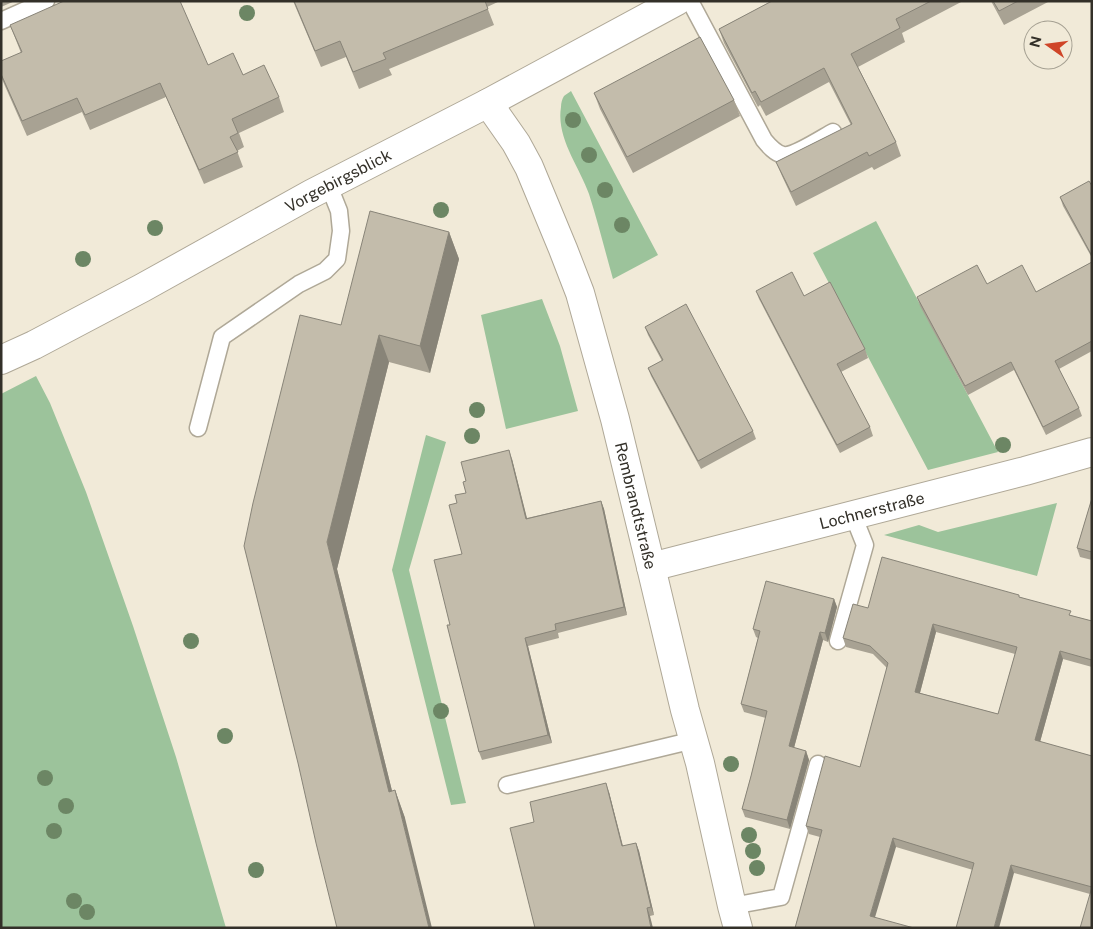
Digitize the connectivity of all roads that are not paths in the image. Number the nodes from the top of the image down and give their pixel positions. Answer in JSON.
{"nodes":[{"id":1,"x":46,"y":1,"type":"edge"},
{"id":2,"x":677,"y":1,"type":"edge"},
{"id":3,"x":690,"y":1,"type":"edge"},
{"id":4,"x":1,"y":21,"type":"edge"},
{"id":5,"x":488,"y":103,"type":"junction"},
{"id":6,"x":833,"y":132,"type":"edge"},
{"id":7,"x":328,"y":186,"type":"junction"},
{"id":8,"x":1,"y":360,"type":"edge"},
{"id":9,"x":198,"y":428,"type":"dead end"},
{"id":10,"x":1092,"y":452,"type":"edge"},
{"id":11,"x":853,"y":515,"type":"junction"},
{"id":12,"x":651,"y":567,"type":"junction"},
{"id":13,"x":838,"y":641,"type":"dead end"},
{"id":14,"x":694,"y":740,"type":"junction"},
{"id":15,"x":818,"y":764,"type":"dead end"},
{"id":16,"x":507,"y":786,"type":"dead end"},
{"id":17,"x":734,"y":917,"type":"edge"}],
"edges":[{"from":1,"to":4,"type":"lane"},
{"from":2,"to":5,"type":"street","name":"Vorgebirgsblick"},
{"from":3,"to":6,"type":"lane"},
{"from":5,"to":7,"type":"street","name":"Vorgebirgsblick"},
{"from":5,"to":12,"type":"street","name":"Rembrandtstraße"},
{"from":7,"to":8,"type":"street","name":"Vorgebirgsblick"},
{"from":7,"to":9,"type":"lane"},
{"from":10,"to":11,"type":"street","name":"Lochnerstraße"},
{"from":11,"to":12,"type":"street","name":"Lochnerstraße"},
{"from":11,"to":13,"type":"lane"},
{"from":12,"to":14,"type":"street","name":"Rembrandtstraße"},
{"from":14,"to":16,"type":"lane"},
{"from":14,"to":17,"type":"street","name":"Rembrandtstraße"},
{"from":15,"to":17,"type":"lane"}]}
